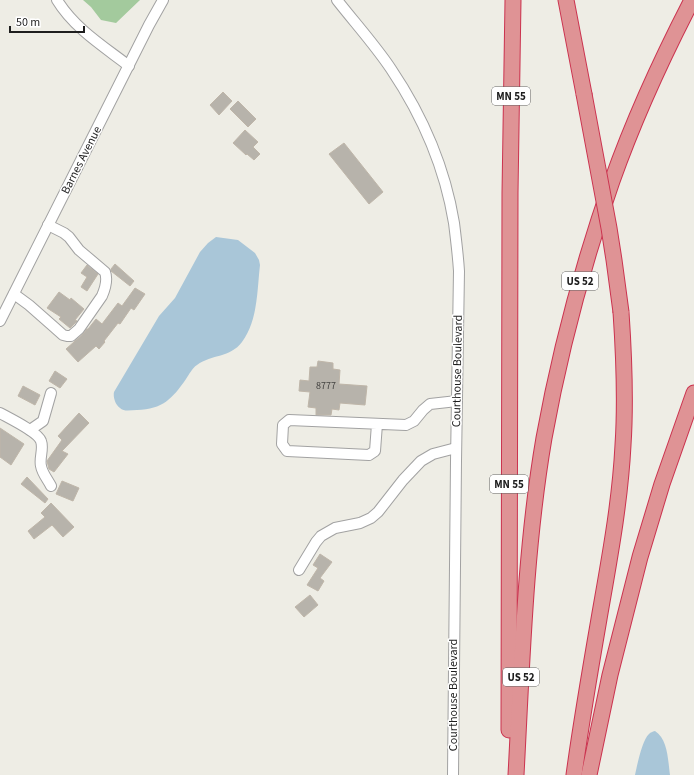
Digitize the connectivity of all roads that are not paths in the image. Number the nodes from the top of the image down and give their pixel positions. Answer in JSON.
{"nodes":[{"id":1,"x":57,"y":0,"type":"edge"},
{"id":2,"x":163,"y":0,"type":"edge"},
{"id":3,"x":337,"y":0,"type":"edge"},
{"id":4,"x":513,"y":0,"type":"edge"},
{"id":5,"x":566,"y":0,"type":"edge"},
{"id":6,"x":692,"y":0,"type":"edge"},
{"id":7,"x":128,"y":66,"type":"junction"},
{"id":8,"x":48,"y":225,"type":"junction"},
{"id":9,"x":14,"y":294,"type":"junction"},
{"id":10,"x":0,"y":321,"type":"edge"},
{"id":11,"x":51,"y":393,"type":"dead end"},
{"id":12,"x":694,"y":393,"type":"edge"},
{"id":13,"x":457,"y":401,"type":"junction"},
{"id":14,"x":0,"y":413,"type":"edge"},
{"id":15,"x":43,"y":421,"type":"junction"},
{"id":16,"x":378,"y":424,"type":"junction"},
{"id":17,"x":30,"y":430,"type":"junction"},
{"id":18,"x":41,"y":440,"type":"junction"},
{"id":19,"x":456,"y":448,"type":"junction"},
{"id":20,"x":51,"y":486,"type":"dead end"},
{"id":21,"x":299,"y":570,"type":"dead end"},
{"id":22,"x":453,"y":775,"type":"edge"},
{"id":23,"x":510,"y":775,"type":"edge"},
{"id":24,"x":516,"y":775,"type":"edge"},
{"id":25,"x":574,"y":775,"type":"edge"},
{"id":26,"x":589,"y":775,"type":"edge"}],
"edges":[{"from":1,"to":7,"type":"street"},
{"from":2,"to":7,"type":"street","name":"Barnes Avenue"},
{"from":3,"to":13,"type":"street","name":"Courthouse Boulevard"},
{"from":4,"to":23,"type":"highway","number":"MN 55"},
{"from":5,"to":25,"type":"highway","bridge":true},
{"from":6,"to":24,"type":"highway","number":"US 52"},
{"from":7,"to":8,"type":"street","name":"Barnes Avenue"},
{"from":8,"to":9,"type":"street","name":"Barnes Avenue"},
{"from":8,"to":9,"type":"street"},
{"from":9,"to":10,"type":"street","name":"Barnes Avenue"},
{"from":11,"to":15,"type":"street"},
{"from":12,"to":26,"type":"highway"},
{"from":13,"to":16,"type":"street"},
{"from":13,"to":19,"type":"street","name":"Courthouse Boulevard"},
{"from":14,"to":17,"type":"street"},
{"from":15,"to":17,"type":"street"},
{"from":15,"to":18,"type":"street"},
{"from":16,"to":16,"type":"street"},
{"from":17,"to":18,"type":"street"},
{"from":18,"to":20,"type":"street"},
{"from":19,"to":21,"type":"street"},
{"from":19,"to":22,"type":"street","name":"Courthouse Boulevard"}]}
